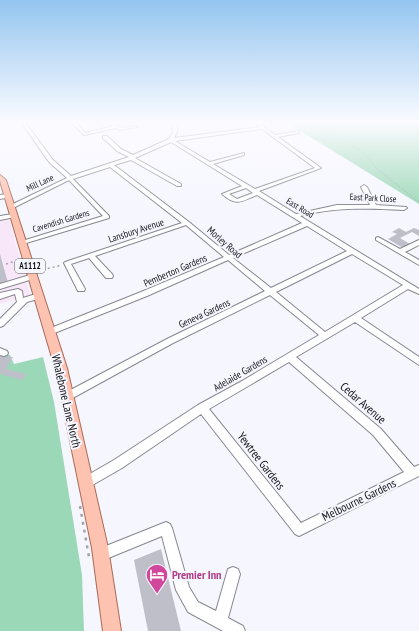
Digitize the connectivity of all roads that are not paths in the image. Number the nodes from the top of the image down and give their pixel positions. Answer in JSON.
{"nodes":[{"id":1,"x":43,"y":151,"type":"edge"},
{"id":2,"x":121,"y":151,"type":"edge"},
{"id":3,"x":146,"y":151,"type":"edge"},
{"id":4,"x":190,"y":151,"type":"edge"},
{"id":5,"x":296,"y":151,"type":"edge"},
{"id":6,"x":242,"y":154,"type":"dead end"},
{"id":7,"x":132,"y":158,"type":"junction"},
{"id":8,"x":210,"y":163,"type":"junction"},
{"id":9,"x":111,"y":165,"type":"junction"},
{"id":10,"x":0,"y":177,"type":"edge"},
{"id":11,"x":70,"y":178,"type":"junction"},
{"id":12,"x":179,"y":185,"type":"dead end"},
{"id":13,"x":248,"y":186,"type":"junction"},
{"id":14,"x":364,"y":187,"type":"dead end"},
{"id":15,"x":256,"y":192,"type":"junction"},
{"id":16,"x":4,"y":197,"type":"edge"},
{"id":17,"x":11,"y":207,"type":"junction"},
{"id":18,"x":374,"y":207,"type":"junction"},
{"id":19,"x":404,"y":208,"type":"dead end"},
{"id":20,"x":14,"y":216,"type":"junction"},
{"id":21,"x":295,"y":216,"type":"junction"},
{"id":22,"x":0,"y":218,"type":"edge"},
{"id":23,"x":187,"y":223,"type":"junction"},
{"id":24,"x":308,"y":223,"type":"junction"},
{"id":25,"x":378,"y":239,"type":"dead end"},
{"id":26,"x":419,"y":242,"type":"edge"},
{"id":27,"x":21,"y":243,"type":"junction"},
{"id":28,"x":353,"y":251,"type":"junction"},
{"id":29,"x":400,"y":252,"type":"junction"},
{"id":30,"x":90,"y":255,"type":"junction"},
{"id":31,"x":227,"y":258,"type":"junction"},
{"id":32,"x":419,"y":263,"type":"edge"},
{"id":33,"x":33,"y":274,"type":"junction"},
{"id":34,"x":109,"y":276,"type":"dead end"},
{"id":35,"x":409,"y":285,"type":"junction"},
{"id":36,"x":0,"y":287,"type":"edge"},
{"id":37,"x":81,"y":289,"type":"dead end"},
{"id":38,"x":419,"y":292,"type":"edge"},
{"id":39,"x":272,"y":293,"type":"junction"},
{"id":40,"x":0,"y":296,"type":"edge"},
{"id":41,"x":39,"y":296,"type":"junction"},
{"id":42,"x":22,"y":298,"type":"junction"},
{"id":43,"x":355,"y":318,"type":"junction"},
{"id":44,"x":0,"y":324,"type":"edge"},
{"id":45,"x":49,"y":332,"type":"junction"},
{"id":46,"x":325,"y":336,"type":"junction"},
{"id":47,"x":290,"y":357,"type":"junction"},
{"id":48,"x":419,"y":362,"type":"edge"},
{"id":49,"x":66,"y":397,"type":"junction"},
{"id":50,"x":202,"y":408,"type":"junction"},
{"id":51,"x":416,"y":472,"type":"edge"},
{"id":52,"x":85,"y":483,"type":"junction"},
{"id":53,"x":299,"y":530,"type":"joint"},
{"id":54,"x":95,"y":559,"type":"junction"},
{"id":55,"x":233,"y":574,"type":"dead end"},
{"id":56,"x":220,"y":621,"type":"junction"},
{"id":57,"x":112,"y":631,"type":"edge"},
{"id":58,"x":238,"y":631,"type":"edge"}],
"edges":[{"from":1,"to":11,"type":"street"},
{"from":2,"to":7,"type":"street"},
{"from":3,"to":7,"type":"street","name":"Mill Lane"},
{"from":4,"to":8,"type":"street","name":"East Road"},
{"from":5,"to":15,"type":"street"},
{"from":6,"to":8,"type":"street"},
{"from":7,"to":9,"type":"street","name":"Mill Lane"},
{"from":7,"to":12,"type":"street"},
{"from":8,"to":13,"type":"street","name":"East Road"},
{"from":9,"to":11,"type":"street","name":"Mill Lane"},
{"from":9,"to":23,"type":"street","name":"Morley Road"},
{"from":10,"to":16,"type":"main road","name":"Whalebone Lane North","number":"A1112"},
{"from":11,"to":17,"type":"street","name":"Mill Lane"},
{"from":11,"to":27,"type":"street","name":"Cavendish Gardens"},
{"from":13,"to":15,"type":"street","name":"East Road"},
{"from":13,"to":15,"type":"street"},
{"from":14,"to":18,"type":"street"},
{"from":15,"to":21,"type":"street","name":"East Road"},
{"from":16,"to":17,"type":"main road","name":"Whalebone Lane North","number":"A1112"},
{"from":17,"to":20,"type":"main road","name":"Whalebone Lane North","number":"A1112"},
{"from":18,"to":19,"type":"street","name":"East Park Close"},
{"from":18,"to":21,"type":"street","name":"East Park Close"},
{"from":20,"to":22,"type":"street"},
{"from":20,"to":27,"type":"main road","name":"Whalebone Lane North","number":"A1112"},
{"from":21,"to":24,"type":"street","name":"East Road"},
{"from":23,"to":30,"type":"street","name":"Lansbury Avenue"},
{"from":23,"to":31,"type":"street","name":"Morley Road"},
{"from":24,"to":28,"type":"street","name":"East Road"},
{"from":24,"to":31,"type":"street","name":"Pemberton Gardens"},
{"from":25,"to":29,"type":"street"},
{"from":26,"to":29,"type":"street"},
{"from":27,"to":33,"type":"main road","name":"Whalebone Lane North","number":"A1112"},
{"from":28,"to":35,"type":"street","name":"East Road"},
{"from":28,"to":39,"type":"street","name":"Geneva Gardens"},
{"from":29,"to":32,"type":"street"},
{"from":30,"to":34,"type":"street"},
{"from":30,"to":37,"type":"street","name":"Lansbury Avenue"},
{"from":31,"to":39,"type":"street","name":"Morley Road"},
{"from":31,"to":45,"type":"street","name":"Pemberton Gardens"},
{"from":33,"to":36,"type":"street"},
{"from":33,"to":41,"type":"main road","name":"Whalebone Lane North","number":"A1112"},
{"from":35,"to":38,"type":"street","name":"East Road"},
{"from":35,"to":43,"type":"street","name":"Adelaide Gardens"},
{"from":39,"to":46,"type":"street","name":"Morley Road"},
{"from":39,"to":49,"type":"street","name":"Geneva Gardens"},
{"from":40,"to":42,"type":"street"},
{"from":41,"to":42,"type":"street"},
{"from":41,"to":45,"type":"main road","name":"Whalebone Lane North","number":"A1112"},
{"from":42,"to":44,"type":"street"},
{"from":43,"to":46,"type":"street","name":"Adelaide Gardens"},
{"from":43,"to":48,"type":"street"},
{"from":45,"to":49,"type":"main road","name":"Whalebone Lane North","number":"A1112"},
{"from":46,"to":47,"type":"street","name":"Adelaide Gardens"},
{"from":47,"to":50,"type":"street","name":"Adelaide Gardens"},
{"from":47,"to":51,"type":"street","name":"Cedar Avenue"},
{"from":49,"to":52,"type":"main road","name":"Whalebone Lane North","number":"A1112"},
{"from":50,"to":52,"type":"street","name":"Adelaide Gardens"},
{"from":50,"to":53,"type":"street","name":"Yewtree Gardens"},
{"from":51,"to":53,"type":"street","name":"Melbourne Gardens"},
{"from":52,"to":54,"type":"main road","name":"Whalebone Lane North","number":"A1112"},
{"from":54,"to":56,"type":"street"},
{"from":54,"to":57,"type":"main road","name":"Whalebone Lane North","number":"A1112"},
{"from":55,"to":56,"type":"street"},
{"from":56,"to":58,"type":"street"}]}
